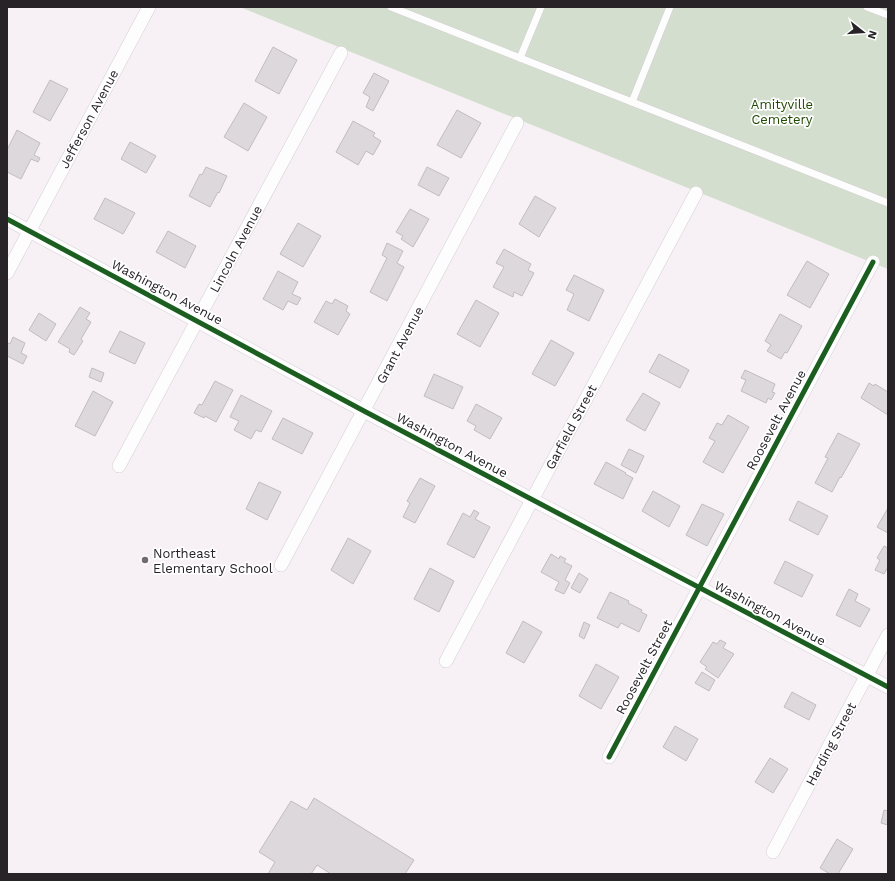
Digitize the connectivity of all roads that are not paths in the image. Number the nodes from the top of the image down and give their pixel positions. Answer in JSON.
{"nodes":[{"id":1,"x":149,"y":7,"type":"edge"},
{"id":2,"x":391,"y":7,"type":"edge"},
{"id":3,"x":541,"y":7,"type":"edge"},
{"id":4,"x":670,"y":7,"type":"edge"},
{"id":5,"x":867,"y":7,"type":"edge"},
{"id":6,"x":411,"y":11,"type":"edge"},
{"id":7,"x":888,"y":15,"type":"edge"},
{"id":8,"x":341,"y":53,"type":"dead end"},
{"id":9,"x":520,"y":58,"type":"junction"},
{"id":10,"x":632,"y":102,"type":"junction"},
{"id":11,"x":517,"y":123,"type":"dead end"},
{"id":12,"x":696,"y":193,"type":"dead end"},
{"id":13,"x":888,"y":203,"type":"edge"},
{"id":14,"x":7,"y":219,"type":"edge"},
{"id":15,"x":30,"y":231,"type":"junction"},
{"id":16,"x":873,"y":262,"type":"dead end"},
{"id":17,"x":7,"y":273,"type":"edge"},
{"id":18,"x":197,"y":320,"type":"junction"},
{"id":19,"x":364,"y":410,"type":"junction"},
{"id":20,"x":119,"y":466,"type":"dead end"},
{"id":21,"x":532,"y":500,"type":"junction"},
{"id":22,"x":281,"y":565,"type":"dead end"},
{"id":23,"x":699,"y":587,"type":"junction"},
{"id":24,"x":888,"y":635,"type":"edge"},
{"id":25,"x":446,"y":661,"type":"dead end"},
{"id":26,"x":867,"y":676,"type":"junction"},
{"id":27,"x":888,"y":688,"type":"edge"},
{"id":28,"x":609,"y":757,"type":"dead end"},
{"id":29,"x":773,"y":852,"type":"dead end"}],
"edges":[{"from":1,"to":15,"type":"street","name":"Jefferson Avenue"},
{"from":2,"to":6,"type":"lane"},
{"from":3,"to":9,"type":"lane"},
{"from":4,"to":10,"type":"lane"},
{"from":5,"to":7,"type":"lane"},
{"from":6,"to":9,"type":"lane"},
{"from":8,"to":18,"type":"street","name":"Lincoln Avenue"},
{"from":9,"to":10,"type":"lane"},
{"from":10,"to":13,"type":"lane"},
{"from":11,"to":19,"type":"street","name":"Grant Avenue"},
{"from":12,"to":21,"type":"street","name":"Garfield Street"},
{"from":14,"to":15,"type":"street","name":"Washington Avenue"},
{"from":15,"to":17,"type":"street","name":"Jefferson Avenue"},
{"from":15,"to":18,"type":"street","name":"Washington Avenue"},
{"from":16,"to":23,"type":"street","name":"Roosevelt Avenue"},
{"from":18,"to":19,"type":"street","name":"Washington Avenue"},
{"from":18,"to":20,"type":"street","name":"Lincoln Avenue"},
{"from":19,"to":21,"type":"street","name":"Washington Avenue"},
{"from":19,"to":22,"type":"street","name":"Grant Avenue"},
{"from":21,"to":23,"type":"street","name":"Washington Avenue"},
{"from":21,"to":25,"type":"street","name":"Garfield Street"},
{"from":23,"to":26,"type":"street","name":"Washington Avenue"},
{"from":23,"to":28,"type":"street","name":"Roosevelt Street"},
{"from":24,"to":26,"type":"street","name":"Harding Street"},
{"from":26,"to":27,"type":"street","name":"Washington Avenue"},
{"from":26,"to":29,"type":"street","name":"Harding Street"}]}
